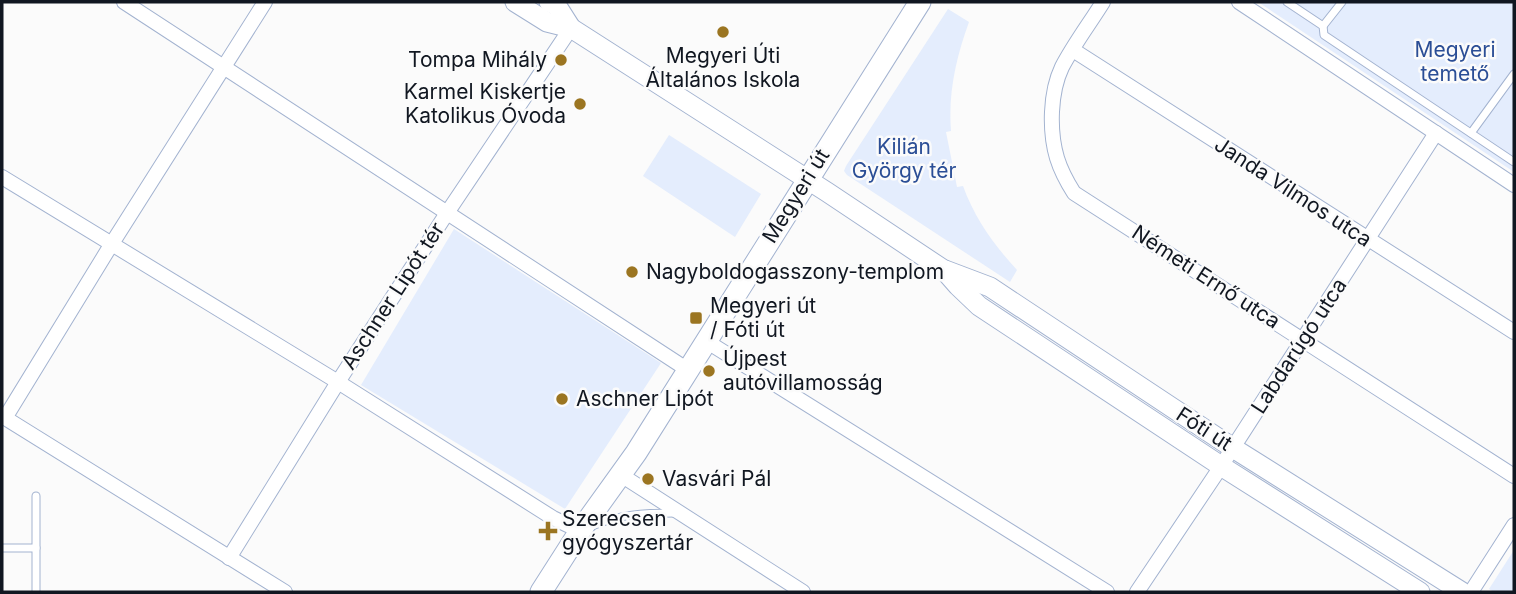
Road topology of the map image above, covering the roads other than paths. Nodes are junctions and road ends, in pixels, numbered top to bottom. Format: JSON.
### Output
{"nodes":[{"id":1,"x":124,"y":2,"type":"edge"},
{"id":2,"x":265,"y":2,"type":"edge"},
{"id":3,"x":515,"y":2,"type":"edge"},
{"id":4,"x":550,"y":2,"type":"edge"},
{"id":5,"x":920,"y":2,"type":"edge"},
{"id":6,"x":1103,"y":2,"type":"edge"},
{"id":7,"x":1240,"y":2,"type":"edge"},
{"id":8,"x":1287,"y":2,"type":"edge"},
{"id":9,"x":1342,"y":2,"type":"edge"},
{"id":10,"x":1323,"y":26,"type":"junction"},
{"id":11,"x":570,"y":28,"type":"junction"},
{"id":12,"x":1073,"y":50,"type":"junction"},
{"id":13,"x":223,"y":67,"type":"junction"},
{"id":14,"x":1514,"y":74,"type":"edge"},
{"id":15,"x":1471,"y":133,"type":"junction"},
{"id":16,"x":1436,"y":134,"type":"junction"},
{"id":17,"x":1514,"y":162,"type":"edge"},
{"id":18,"x":2,"y":177,"type":"edge"},
{"id":19,"x":807,"y":179,"type":"junction"},
{"id":20,"x":1514,"y":185,"type":"edge"},
{"id":21,"x":447,"y":213,"type":"junction"},
{"id":22,"x":1367,"y":239,"type":"junction"},
{"id":23,"x":111,"y":245,"type":"junction"},
{"id":24,"x":944,"y":270,"type":"junction"},
{"id":25,"x":1514,"y":332,"type":"edge"},
{"id":26,"x":1302,"y":340,"type":"junction"},
{"id":27,"x":706,"y":341,"type":"junction"},
{"id":28,"x":688,"y":370,"type":"junction"},
{"id":29,"x":338,"y":383,"type":"junction"},
{"id":30,"x":3,"y":417,"type":"edge"},
{"id":31,"x":1233,"y":448,"type":"junction"},
{"id":32,"x":1221,"y":466,"type":"junction"},
{"id":33,"x":621,"y":475,"type":"junction"},
{"id":34,"x":1514,"y":476,"type":"edge"},
{"id":35,"x":36,"y":496,"type":"dead end"},
{"id":36,"x":679,"y":513,"type":"junction"},
{"id":37,"x":1514,"y":525,"type":"edge"},
{"id":38,"x":580,"y":531,"type":"junction"},
{"id":39,"x":2,"y":548,"type":"edge"},
{"id":40,"x":36,"y":548,"type":"junction"},
{"id":41,"x":229,"y":558,"type":"junction"},
{"id":42,"x":36,"y":592,"type":"edge"},
{"id":43,"x":285,"y":592,"type":"edge"},
{"id":44,"x":541,"y":592,"type":"edge"},
{"id":45,"x":803,"y":592,"type":"edge"},
{"id":46,"x":1107,"y":592,"type":"edge"},
{"id":47,"x":1137,"y":592,"type":"edge"},
{"id":48,"x":1420,"y":592,"type":"edge"},
{"id":49,"x":1462,"y":592,"type":"edge"},
{"id":50,"x":1471,"y":592,"type":"edge"}],
"edges":[{"from":1,"to":13,"type":"street"},
{"from":2,"to":13,"type":"street"},
{"from":3,"to":11,"type":"street","name":"Fóti út"},
{"from":4,"to":11,"type":"street","name":"Fóti út"},
{"from":5,"to":19,"type":"main road","name":"Megyeri út"},
{"from":6,"to":12,"type":"street"},
{"from":7,"to":16,"type":"street"},
{"from":8,"to":10,"type":"lane"},
{"from":9,"to":10,"type":"lane"},
{"from":10,"to":15,"type":"lane"},
{"from":11,"to":19,"type":"street","name":"Fóti út"},
{"from":11,"to":21,"type":"street"},
{"from":12,"to":22,"type":"street","name":"Janda Vilmos utca"},
{"from":12,"to":26,"type":"street","name":"Németi Ernő utca"},
{"from":13,"to":21,"type":"street"},
{"from":13,"to":23,"type":"street"},
{"from":14,"to":15,"type":"lane"},
{"from":15,"to":17,"type":"lane"},
{"from":16,"to":20,"type":"street"},
{"from":16,"to":22,"type":"street","name":"Labdarúgó utca"},
{"from":18,"to":23,"type":"street"},
{"from":19,"to":24,"type":"street","name":"Fóti út"},
{"from":19,"to":27,"type":"main road","name":"Megyeri út"},
{"from":21,"to":28,"type":"street","name":"Aschner Lipót tér"},
{"from":21,"to":29,"type":"street","name":"Aschner Lipót tér"},
{"from":22,"to":25,"type":"street","name":"Janda Vilmos utca"},
{"from":22,"to":26,"type":"street","name":"Labdarúgó utca"},
{"from":23,"to":29,"type":"street"},
{"from":23,"to":30,"type":"street"},
{"from":24,"to":31,"type":"street","name":"Fóti út"},
{"from":24,"to":32,"type":"street","name":"Fóti út"},
{"from":26,"to":31,"type":"street","name":"Labdarúgó utca"},
{"from":26,"to":34,"type":"street","name":"Németi Ernő utca"},
{"from":27,"to":28,"type":"main road","name":"Megyeri út"},
{"from":27,"to":46,"type":"street"},
{"from":28,"to":33,"type":"main road","name":"Megyeri út"},
{"from":29,"to":38,"type":"street","name":"Aschner Lipót tér"},
{"from":29,"to":41,"type":"street"},
{"from":30,"to":41,"type":"street"},
{"from":31,"to":32,"type":"street","name":"Labdarúgó utca"},
{"from":31,"to":49,"type":"street","name":"Fóti út"},
{"from":32,"to":47,"type":"street","name":"Labdarúgó utca"},
{"from":32,"to":48,"type":"street","name":"Fóti út"},
{"from":33,"to":36,"type":"street"},
{"from":33,"to":38,"type":"main road","name":"Megyeri út"},
{"from":35,"to":40,"type":"lane"},
{"from":36,"to":38,"type":"lane"},
{"from":36,"to":45,"type":"street"},
{"from":37,"to":50,"type":"street"},
{"from":38,"to":44,"type":"main road","name":"Megyeri út"},
{"from":39,"to":40,"type":"lane"},
{"from":40,"to":42,"type":"lane"},
{"from":41,"to":43,"type":"street"}]}
